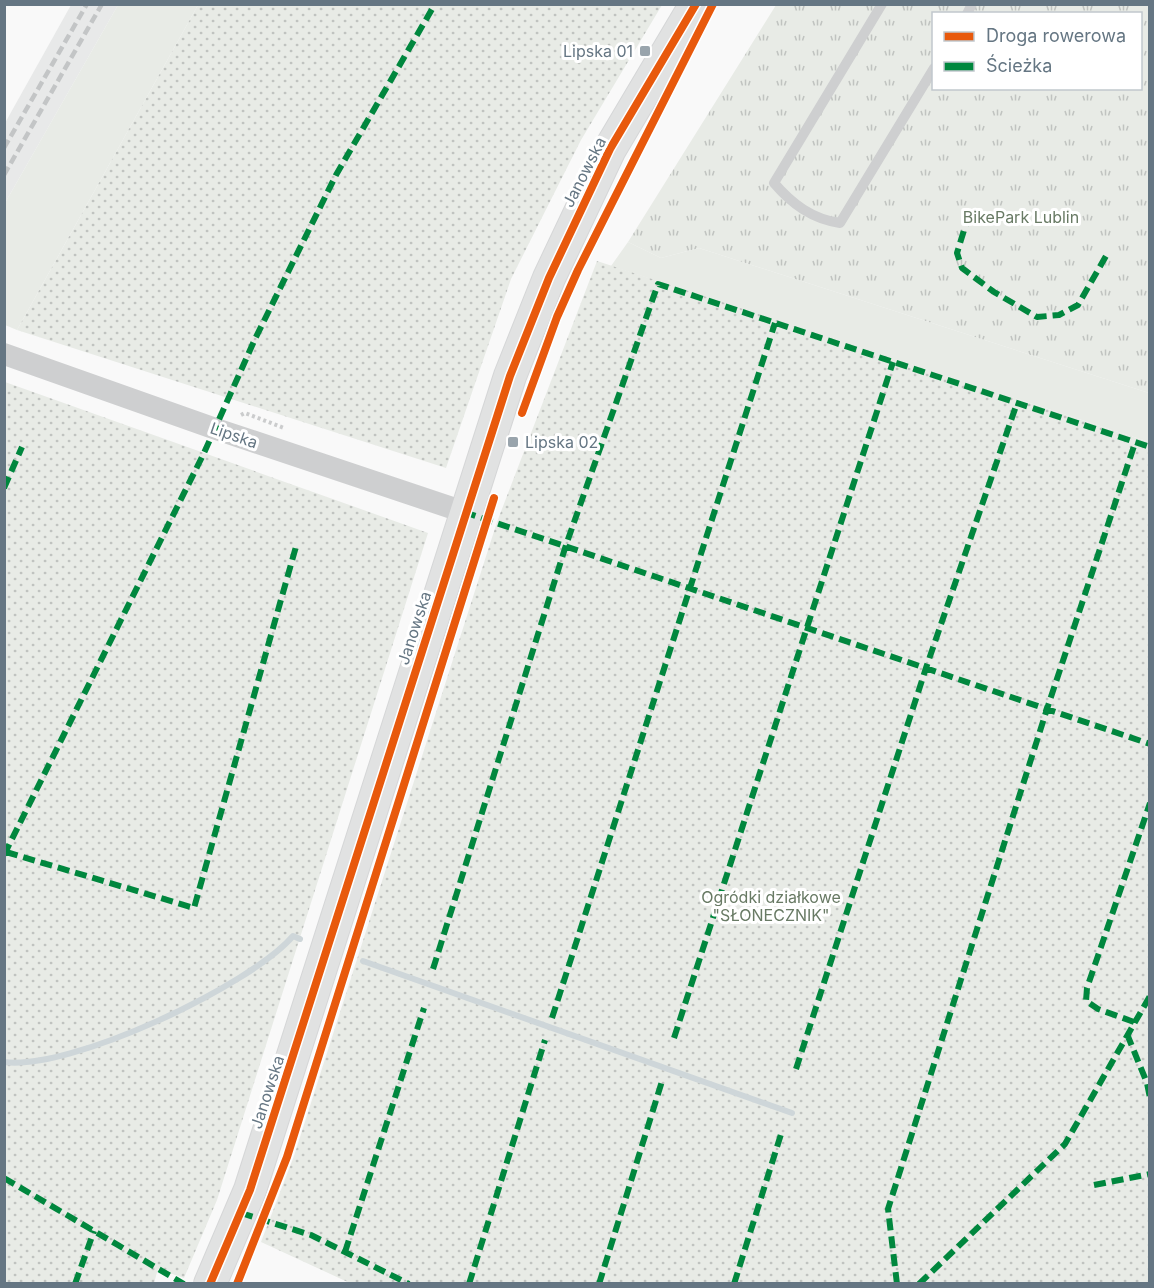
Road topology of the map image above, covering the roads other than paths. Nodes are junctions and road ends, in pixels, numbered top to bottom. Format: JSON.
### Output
{"nodes":[{"id":1,"x":696,"y":4,"type":"edge"},
{"id":2,"x":882,"y":4,"type":"edge"},
{"id":3,"x":932,"y":70,"type":"edge"},
{"id":4,"x":4,"y":354,"type":"edge"},
{"id":5,"x":464,"y":512,"type":"junction"},
{"id":6,"x":210,"y":1284,"type":"edge"}],
"edges":[{"from":1,"to":5,"type":"street","name":"Janowska"},
{"from":2,"to":3,"type":"lane"},
{"from":4,"to":5,"type":"street","name":"Lipska"},
{"from":5,"to":6,"type":"street","name":"Janowska"}]}
